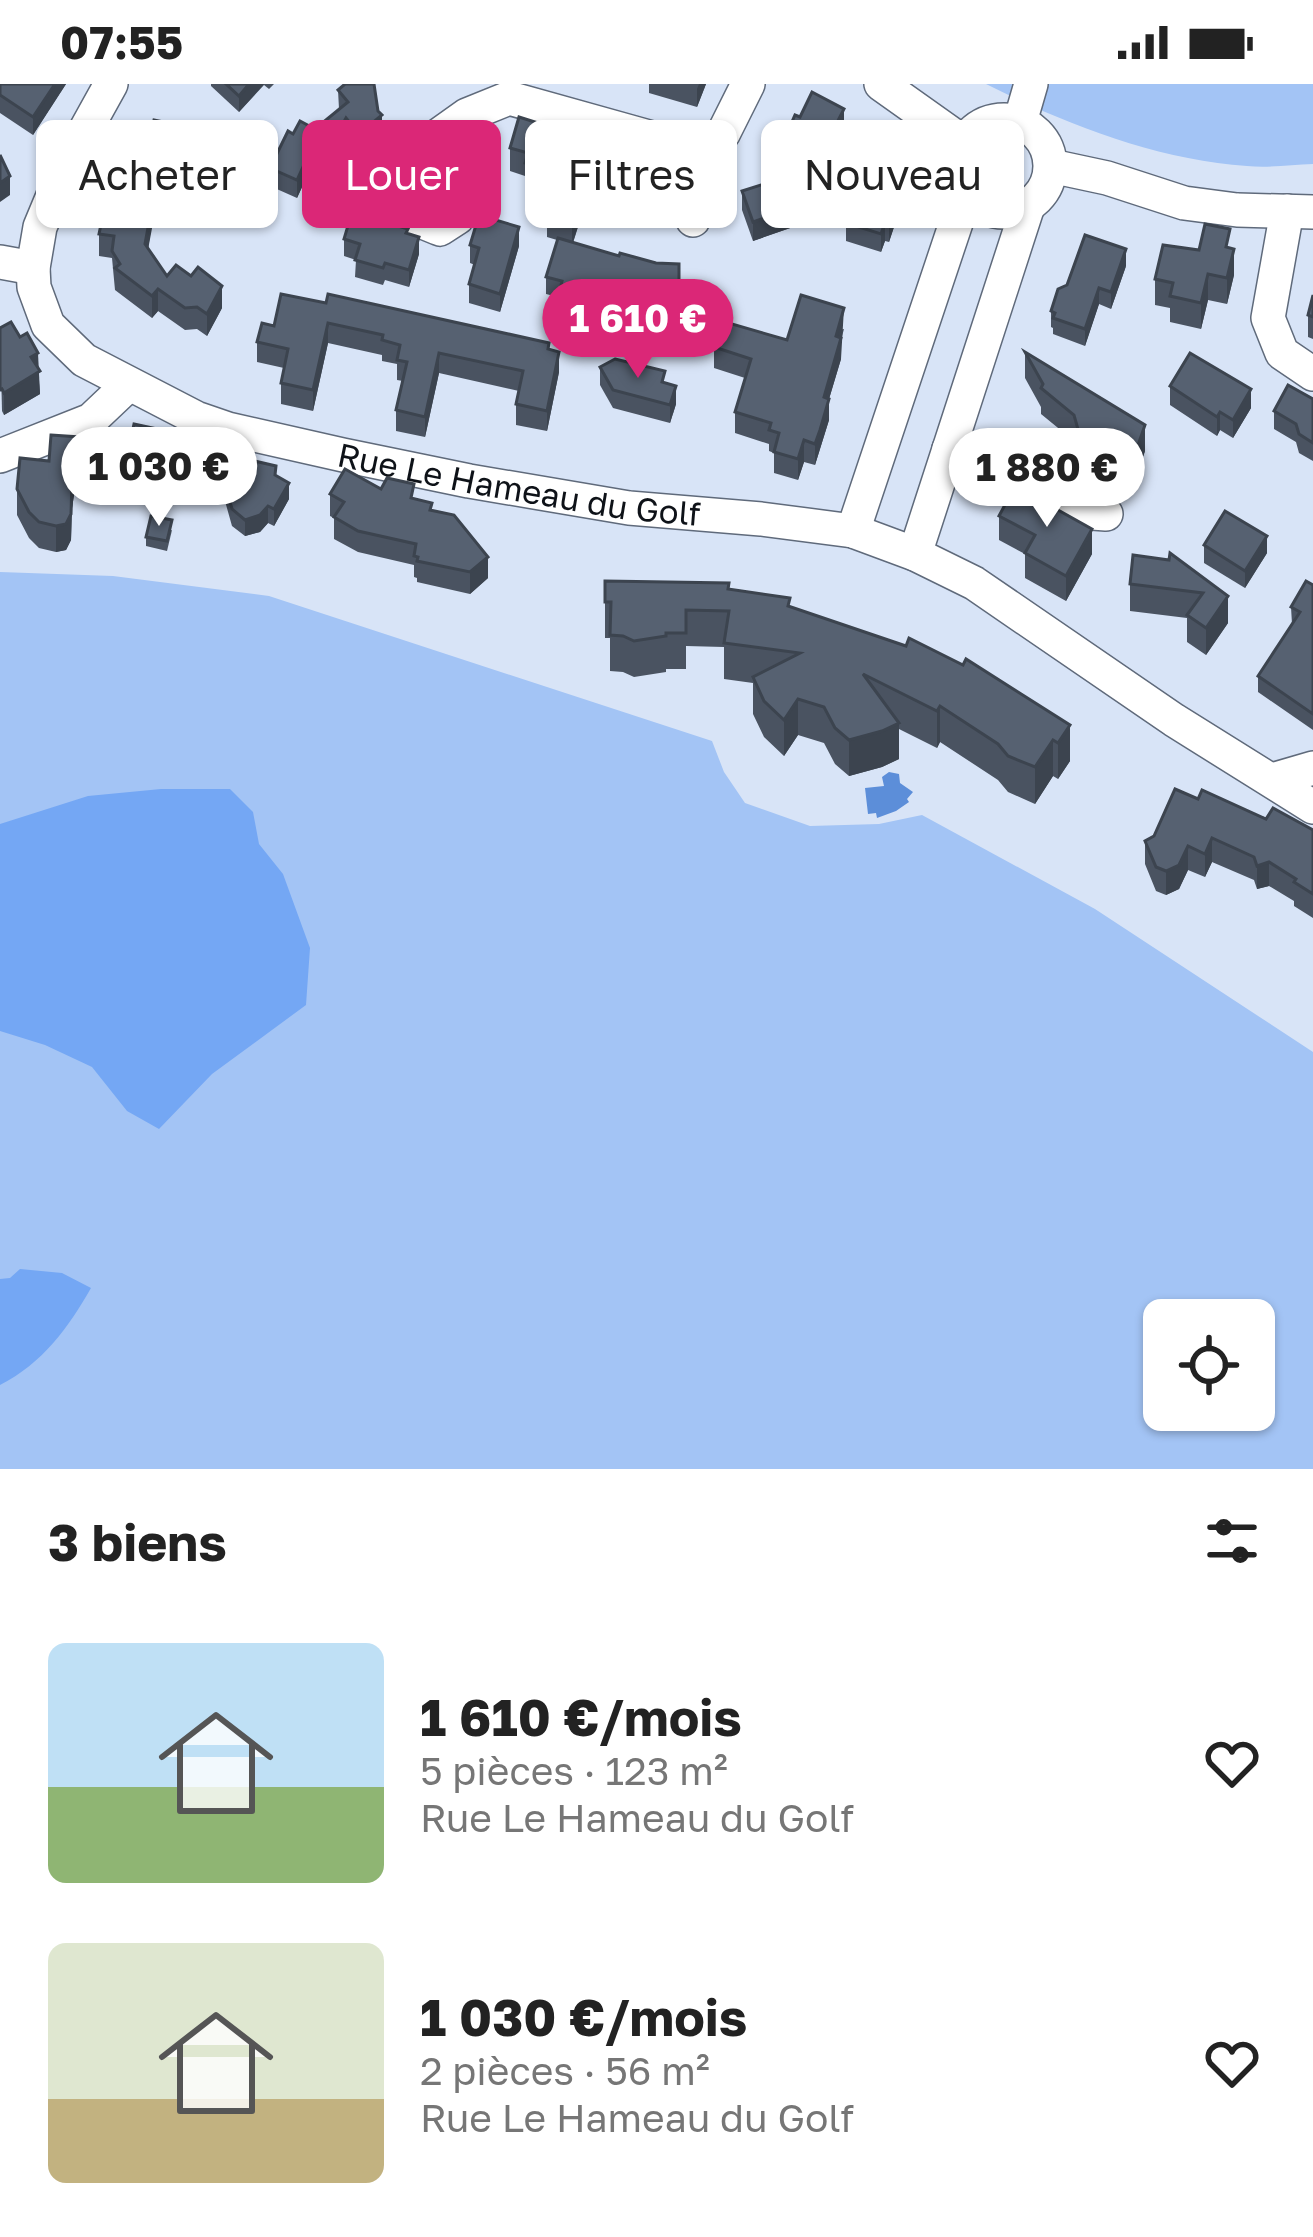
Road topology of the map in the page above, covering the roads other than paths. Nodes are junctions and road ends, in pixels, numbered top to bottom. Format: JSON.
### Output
{"nodes":[{"id":1,"x":111,"y":84,"type":"edge"},
{"id":2,"x":748,"y":84,"type":"edge"},
{"id":3,"x":881,"y":84,"type":"edge"},
{"id":4,"x":1031,"y":84,"type":"edge"},
{"id":5,"x":460,"y":120,"type":"edge"},
{"id":6,"x":588,"y":120,"type":"edge"},
{"id":7,"x":730,"y":120,"type":"edge"},
{"id":8,"x":933,"y":120,"type":"edge"},
{"id":9,"x":1021,"y":120,"type":"edge"},
{"id":10,"x":1024,"y":124,"type":"edge"},
{"id":11,"x":1051,"y":166,"type":"junction"},
{"id":12,"x":1028,"y":206,"type":"junction"},
{"id":13,"x":1024,"y":207,"type":"edge"},
{"id":14,"x":1300,"y":212,"type":"edge"},
{"id":15,"x":954,"y":228,"type":"edge"},
{"id":16,"x":16,"y":265,"type":"edge"},
{"id":17,"x":1313,"y":374,"type":"edge"},
{"id":18,"x":129,"y":384,"type":"junction"},
{"id":19,"x":949,"y":449,"type":"junction"},
{"id":20,"x":0,"y":456,"type":"edge"},
{"id":21,"x":1106,"y":514,"type":"dead end"},
{"id":22,"x":853,"y":531,"type":"junction"},
{"id":23,"x":915,"y":554,"type":"junction"},
{"id":24,"x":1313,"y":768,"type":"edge"},
{"id":25,"x":1272,"y":780,"type":"junction"},
{"id":26,"x":1313,"y":807,"type":"edge"}],
"edges":[{"from":1,"to":16,"type":"street","name":"Rue Le Hameau du Golf"},
{"from":2,"to":7,"type":"street"},
{"from":3,"to":8,"type":"street"},
{"from":4,"to":9,"type":"street"},
{"from":5,"to":6,"type":"street"},
{"from":10,"to":11,"type":"street"},
{"from":11,"to":12,"type":"street"},
{"from":11,"to":14,"type":"street"},
{"from":12,"to":13,"type":"street"},
{"from":12,"to":19,"type":"street"},
{"from":14,"to":17,"type":"street"},
{"from":15,"to":22,"type":"street"},
{"from":16,"to":18,"type":"street","name":"Rue Le Hameau du Golf"},
{"from":18,"to":20,"type":"street"},
{"from":18,"to":22,"type":"street","name":"Rue Le Hameau du Golf"},
{"from":19,"to":21,"type":"street"},
{"from":19,"to":23,"type":"street"},
{"from":22,"to":23,"type":"street","name":"Rue Le Hameau du Golf"},
{"from":23,"to":25,"type":"street","name":"Rue Le Hameau du Golf"},
{"from":24,"to":25,"type":"street"},
{"from":25,"to":26,"type":"street","name":"Rue Le Hameau du Golf"}]}
